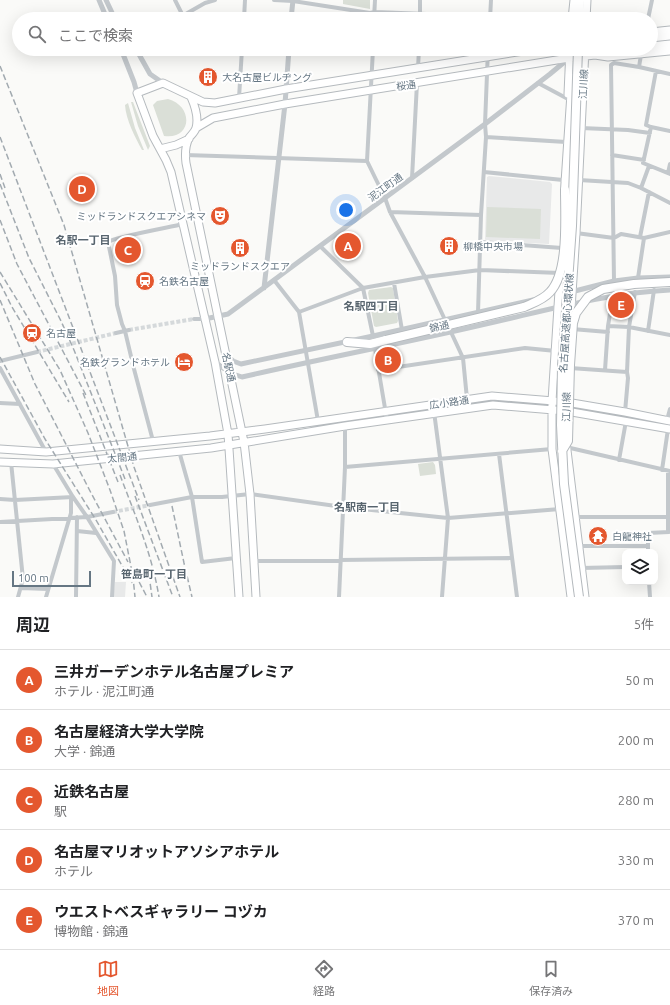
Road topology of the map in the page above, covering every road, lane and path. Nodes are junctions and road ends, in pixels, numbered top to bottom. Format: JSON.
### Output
{"nodes":[{"id":1,"x":99,"y":0,"type":"edge"},
{"id":2,"x":105,"y":0,"type":"edge"},
{"id":3,"x":175,"y":0,"type":"edge"},
{"id":4,"x":215,"y":0,"type":"edge"},
{"id":5,"x":245,"y":0,"type":"edge"},
{"id":6,"x":274,"y":0,"type":"edge"},
{"id":7,"x":293,"y":0,"type":"edge"},
{"id":8,"x":375,"y":0,"type":"edge"},
{"id":9,"x":420,"y":0,"type":"edge"},
{"id":10,"x":491,"y":0,"type":"edge"},
{"id":11,"x":574,"y":0,"type":"edge"},
{"id":12,"x":580,"y":0,"type":"edge"},
{"id":13,"x":587,"y":0,"type":"edge"},
{"id":14,"x":652,"y":0,"type":"edge"},
{"id":15,"x":102,"y":6,"type":"junction"},
{"id":16,"x":104,"y":12,"type":"edge"},
{"id":17,"x":111,"y":12,"type":"edge"},
{"id":18,"x":181,"y":12,"type":"edge"},
{"id":19,"x":190,"y":12,"type":"edge"},
{"id":20,"x":244,"y":12,"type":"edge"},
{"id":21,"x":292,"y":12,"type":"edge"},
{"id":22,"x":364,"y":12,"type":"edge"},
{"id":23,"x":374,"y":12,"type":"edge"},
{"id":24,"x":420,"y":12,"type":"edge"},
{"id":25,"x":490,"y":12,"type":"edge"},
{"id":26,"x":573,"y":12,"type":"edge"},
{"id":27,"x":579,"y":12,"type":"edge"},
{"id":28,"x":586,"y":12,"type":"edge"},
{"id":29,"x":649,"y":12,"type":"edge"},
{"id":30,"x":670,"y":30,"type":"edge"},
{"id":31,"x":658,"y":31,"type":"edge"},
{"id":32,"x":670,"y":36,"type":"edge"},
{"id":33,"x":658,"y":37,"type":"edge"},
{"id":34,"x":670,"y":44,"type":"edge"},
{"id":35,"x":658,"y":45,"type":"edge"},
{"id":36,"x":658,"y":51,"type":"edge"},
{"id":37,"x":670,"y":51,"type":"edge"},
{"id":38,"x":124,"y":56,"type":"edge"},
{"id":39,"x":140,"y":56,"type":"edge"},
{"id":40,"x":242,"y":56,"type":"edge"},
{"id":41,"x":288,"y":56,"type":"edge"},
{"id":42,"x":372,"y":56,"type":"edge"},
{"id":43,"x":419,"y":56,"type":"edge"},
{"id":44,"x":474,"y":56,"type":"edge"},
{"id":45,"x":488,"y":56,"type":"edge"},
{"id":46,"x":574,"y":56,"type":"edge"},
{"id":47,"x":577,"y":56,"type":"edge"},
{"id":48,"x":585,"y":56,"type":"edge"},
{"id":49,"x":602,"y":56,"type":"edge"},
{"id":50,"x":614,"y":56,"type":"edge"},
{"id":51,"x":641,"y":56,"type":"edge"},
{"id":52,"x":569,"y":58,"type":"junction"},
{"id":53,"x":639,"y":67,"type":"junction"},
{"id":54,"x":418,"y":68,"type":"junction"},
{"id":55,"x":656,"y":71,"type":"junction"},
{"id":56,"x":488,"y":72,"type":"junction"},
{"id":57,"x":670,"y":74,"type":"edge"},
{"id":58,"x":373,"y":75,"type":"junction"},
{"id":59,"x":576,"y":75,"type":"junction"},
{"id":60,"x":163,"y":83,"type":"junction"},
{"id":61,"x":417,"y":83,"type":"junction"},
{"id":62,"x":538,"y":84,"type":"junction"},
{"id":63,"x":286,"y":89,"type":"junction"},
{"id":64,"x":372,"y":89,"type":"junction"},
{"id":65,"x":137,"y":93,"type":"junction"},
{"id":66,"x":191,"y":97,"type":"junction"},
{"id":67,"x":239,"y":98,"type":"junction"},
{"id":68,"x":568,"y":99,"type":"junction"},
{"id":69,"x":285,"y":104,"type":"junction"},
{"id":70,"x":484,"y":124,"type":"junction"},
{"id":71,"x":652,"y":127,"type":"junction"},
{"id":72,"x":196,"y":128,"type":"junction"},
{"id":73,"x":581,"y":128,"type":"junction"},
{"id":74,"x":611,"y":129,"type":"junction"},
{"id":75,"x":670,"y":131,"type":"edge"},
{"id":76,"x":650,"y":133,"type":"junction"},
{"id":77,"x":486,"y":137,"type":"junction"},
{"id":78,"x":189,"y":140,"type":"junction"},
{"id":79,"x":566,"y":142,"type":"junction"},
{"id":80,"x":160,"y":149,"type":"junction"},
{"id":81,"x":185,"y":155,"type":"junction"},
{"id":82,"x":612,"y":155,"type":"junction"},
{"id":83,"x":278,"y":158,"type":"junction"},
{"id":84,"x":368,"y":161,"type":"junction"},
{"id":85,"x":644,"y":162,"type":"junction"},
{"id":86,"x":670,"y":164,"type":"edge"},
{"id":87,"x":649,"y":166,"type":"junction"},
{"id":88,"x":484,"y":172,"type":"junction"},
{"id":89,"x":669,"y":173,"type":"edge"},
{"id":90,"x":412,"y":178,"type":"junction"},
{"id":91,"x":563,"y":180,"type":"junction"},
{"id":92,"x":579,"y":180,"type":"junction"},
{"id":93,"x":613,"y":182,"type":"junction"},
{"id":94,"x":641,"y":188,"type":"junction"},
{"id":95,"x":649,"y":192,"type":"junction"},
{"id":96,"x":385,"y":198,"type":"junction"},
{"id":97,"x":670,"y":203,"type":"edge"},
{"id":98,"x":390,"y":212,"type":"junction"},
{"id":99,"x":481,"y":215,"type":"junction"},
{"id":100,"x":183,"y":224,"type":"junction"},
{"id":101,"x":670,"y":232,"type":"edge"},
{"id":102,"x":576,"y":233,"type":"junction"},
{"id":103,"x":642,"y":237,"type":"junction"},
{"id":104,"x":614,"y":238,"type":"junction"},
{"id":105,"x":481,"y":242,"type":"junction"},
{"id":106,"x":320,"y":246,"type":"junction"},
{"id":107,"x":562,"y":248,"type":"junction"},
{"id":108,"x":480,"y":270,"type":"junction"},
{"id":109,"x":560,"y":273,"type":"junction"},
{"id":110,"x":424,"y":277,"type":"junction"},
{"id":111,"x":670,"y":277,"type":"edge"},
{"id":112,"x":638,"y":278,"type":"junction"},
{"id":113,"x":274,"y":280,"type":"junction"},
{"id":114,"x":614,"y":281,"type":"junction"},
{"id":115,"x":670,"y":282,"type":"edge"},
{"id":116,"x":394,"y":283,"type":"junction"},
{"id":117,"x":264,"y":288,"type":"junction"},
{"id":118,"x":363,"y":288,"type":"junction"},
{"id":119,"x":654,"y":290,"type":"junction"},
{"id":120,"x":670,"y":290,"type":"edge"},
{"id":121,"x":572,"y":292,"type":"junction"},
{"id":122,"x":635,"y":292,"type":"junction"},
{"id":123,"x":559,"y":295,"type":"junction"},
{"id":124,"x":612,"y":296,"type":"junction"},
{"id":125,"x":572,"y":304,"type":"junction"},
{"id":126,"x":558,"y":307,"type":"junction"},
{"id":127,"x":299,"y":312,"type":"junction"},
{"id":128,"x":478,"y":313,"type":"junction"},
{"id":129,"x":218,"y":317,"type":"junction"},
{"id":130,"x":194,"y":319,"type":"tunnel mouth"},
{"id":131,"x":205,"y":319,"type":"junction"},
{"id":132,"x":445,"y":320,"type":"junction"},
{"id":133,"x":608,"y":326,"type":"junction"},
{"id":134,"x":629,"y":327,"type":"junction"},
{"id":135,"x":570,"y":329,"type":"junction"},
{"id":136,"x":402,"y":330,"type":"junction"},
{"id":137,"x":127,"y":331,"type":"junction"},
{"id":138,"x":648,"y":331,"type":"junction"},
{"id":139,"x":451,"y":332,"type":"junction"},
{"id":140,"x":608,"y":332,"type":"junction"},
{"id":141,"x":116,"y":333,"type":"tunnel mouth"},
{"id":142,"x":670,"y":335,"type":"edge"},
{"id":143,"x":372,"y":336,"type":"junction"},
{"id":144,"x":347,"y":342,"type":"junction"},
{"id":145,"x":375,"y":349,"type":"junction"},
{"id":146,"x":306,"y":351,"type":"junction"},
{"id":147,"x":556,"y":351,"type":"junction"},
{"id":148,"x":37,"y":352,"type":"tunnel mouth"},
{"id":149,"x":226,"y":355,"type":"junction"},
{"id":150,"x":463,"y":358,"type":"junction"},
{"id":151,"x":0,"y":361,"type":"edge"},
{"id":152,"x":215,"y":362,"type":"junction"},
{"id":153,"x":308,"y":363,"type":"junction"},
{"id":154,"x":0,"y":368,"type":"edge"},
{"id":155,"x":567,"y":368,"type":"junction"},
{"id":156,"x":378,"y":370,"type":"junction"},
{"id":157,"x":605,"y":370,"type":"junction"},
{"id":158,"x":627,"y":372,"type":"junction"},
{"id":159,"x":230,"y":373,"type":"junction"},
{"id":160,"x":467,"y":399,"type":"junction"},
{"id":161,"x":552,"y":401,"type":"junction"},
{"id":162,"x":566,"y":402,"type":"junction"},
{"id":163,"x":0,"y":403,"type":"edge"},
{"id":164,"x":20,"y":404,"type":"junction"},
{"id":165,"x":433,"y":404,"type":"junction"},
{"id":166,"x":670,"y":409,"type":"edge"},
{"id":167,"x":552,"y":410,"type":"junction"},
{"id":168,"x":385,"y":411,"type":"junction"},
{"id":169,"x":566,"y":411,"type":"junction"},
{"id":170,"x":434,"y":412,"type":"junction"},
{"id":171,"x":625,"y":412,"type":"junction"},
{"id":172,"x":386,"y":420,"type":"junction"},
{"id":173,"x":318,"y":421,"type":"junction"},
{"id":174,"x":626,"y":421,"type":"junction"},
{"id":175,"x":668,"y":421,"type":"edge"},
{"id":176,"x":345,"y":426,"type":"junction"},
{"id":177,"x":669,"y":429,"type":"edge"},
{"id":178,"x":242,"y":432,"type":"junction"},
{"id":179,"x":228,"y":434,"type":"junction"},
{"id":180,"x":153,"y":441,"type":"junction"},
{"id":181,"x":244,"y":442,"type":"junction"},
{"id":182,"x":230,"y":445,"type":"junction"},
{"id":183,"x":0,"y":449,"type":"edge"},
{"id":184,"x":552,"y":449,"type":"junction"},
{"id":185,"x":564,"y":449,"type":"junction"},
{"id":186,"x":180,"y":451,"type":"junction"},
{"id":187,"x":46,"y":452,"type":"junction"},
{"id":188,"x":499,"y":454,"type":"junction"},
{"id":189,"x":441,"y":458,"type":"junction"},
{"id":190,"x":619,"y":460,"type":"junction"},
{"id":191,"x":0,"y":462,"type":"edge"},
{"id":192,"x":11,"y":462,"type":"junction"},
{"id":193,"x":53,"y":464,"type":"junction"},
{"id":194,"x":345,"y":467,"type":"junction"},
{"id":195,"x":662,"y":470,"type":"junction"},
{"id":196,"x":669,"y":471,"type":"edge"},
{"id":197,"x":250,"y":494,"type":"junction"},
{"id":198,"x":232,"y":496,"type":"junction"},
{"id":199,"x":73,"y":497,"type":"junction"},
{"id":200,"x":192,"y":498,"type":"junction"},
{"id":201,"x":0,"y":499,"type":"edge"},
{"id":202,"x":15,"y":500,"type":"junction"},
{"id":203,"x":150,"y":505,"type":"tunnel mouth"},
{"id":204,"x":343,"y":507,"type":"junction"},
{"id":205,"x":560,"y":509,"type":"junction"},
{"id":206,"x":113,"y":512,"type":"tunnel mouth"},
{"id":207,"x":506,"y":513,"type":"junction"},
{"id":208,"x":575,"y":516,"type":"junction"},
{"id":209,"x":77,"y":517,"type":"junction"},
{"id":210,"x":87,"y":517,"type":"junction"},
{"id":211,"x":69,"y":518,"type":"junction"},
{"id":212,"x":448,"y":518,"type":"junction"},
{"id":213,"x":667,"y":518,"type":"junction"},
{"id":214,"x":17,"y":520,"type":"junction"},
{"id":215,"x":0,"y":522,"type":"edge"},
{"id":216,"x":77,"y":531,"type":"junction"},
{"id":217,"x":669,"y":532,"type":"edge"},
{"id":218,"x":96,"y":533,"type":"junction"},
{"id":219,"x":578,"y":546,"type":"junction"},
{"id":220,"x":648,"y":546,"type":"joint"},
{"id":221,"x":236,"y":558,"type":"junction"},
{"id":222,"x":511,"y":558,"type":"junction"},
{"id":223,"x":444,"y":559,"type":"junction"},
{"id":224,"x":341,"y":560,"type":"junction"},
{"id":225,"x":254,"y":561,"type":"junction"},
{"id":226,"x":622,"y":567,"type":"edge"},
{"id":227,"x":581,"y":568,"type":"junction"},
{"id":228,"x":649,"y":585,"type":"edge"},
{"id":229,"x":21,"y":588,"type":"junction"},
{"id":230,"x":48,"y":589,"type":"junction"},
{"id":231,"x":18,"y":597,"type":"edge"},
{"id":232,"x":46,"y":597,"type":"edge"},
{"id":233,"x":76,"y":597,"type":"edge"},
{"id":234,"x":112,"y":597,"type":"edge"},
{"id":235,"x":239,"y":597,"type":"edge"},
{"id":236,"x":256,"y":597,"type":"edge"},
{"id":237,"x":340,"y":597,"type":"edge"},
{"id":238,"x":442,"y":597,"type":"edge"},
{"id":239,"x":517,"y":597,"type":"edge"},
{"id":240,"x":571,"y":597,"type":"edge"},
{"id":241,"x":579,"y":597,"type":"edge"},
{"id":242,"x":585,"y":597,"type":"edge"},
{"id":243,"x":650,"y":597,"type":"edge"}],
"edges":[{"from":1,"to":15,"type":"street"},
{"from":2,"to":15,"type":"street"},
{"from":2,"to":17,"type":"street"},
{"from":3,"to":18,"type":"street"},
{"from":4,"to":19,"type":"street"},
{"from":5,"to":20,"type":"street"},
{"from":6,"to":7,"type":"street"},
{"from":7,"to":21,"type":"street"},
{"from":7,"to":22,"type":"street"},
{"from":8,"to":23,"type":"street"},
{"from":9,"to":24,"type":"street"},
{"from":10,"to":25,"type":"street"},
{"from":11,"to":26,"type":"main road"},
{"from":12,"to":27,"type":"highway"},
{"from":13,"to":28,"type":"main road"},
{"from":14,"to":29,"type":"street"},
{"from":15,"to":16,"type":"street"},
{"from":30,"to":31,"type":"main road"},
{"from":32,"to":33,"type":"main road"},
{"from":34,"to":35,"type":"main road"},
{"from":36,"to":37,"type":"main road"},
{"from":38,"to":65,"type":"street","name":"名駅通"},
{"from":39,"to":60,"type":"street"},
{"from":40,"to":67,"type":"street"},
{"from":41,"to":63,"type":"street"},
{"from":42,"to":58,"type":"street"},
{"from":43,"to":54,"type":"street"},
{"from":44,"to":54,"type":"main road","name":"桜通"},
{"from":45,"to":56,"type":"street"},
{"from":46,"to":52,"type":"main road","name":"桜通"},
{"from":47,"to":59,"type":"highway","name":"名古屋高速都心環状線","bridge":true},
{"from":48,"to":73,"type":"main road","name":"江川線"},
{"from":49,"to":50,"type":"main road"},
{"from":51,"to":53,"type":"street"},
{"from":52,"to":56,"type":"main road","name":"桜通"},
{"from":52,"to":62,"type":"street","name":"泥江町通"},
{"from":52,"to":68,"type":"main road","name":"江川線"},
{"from":53,"to":55,"type":"street"},
{"from":53,"to":74,"type":"street"},
{"from":54,"to":58,"type":"main road","name":"桜通"},
{"from":55,"to":57,"type":"street"},
{"from":55,"to":71,"type":"street"},
{"from":56,"to":61,"type":"main road","name":"桜通"},
{"from":56,"to":70,"type":"street"},
{"from":58,"to":63,"type":"main road","name":"桜通"},
{"from":58,"to":64,"type":"street"},
{"from":59,"to":144,"type":"highway","bridge":true},
{"from":59,"to":185,"type":"highway","name":"名古屋高速都心環状線","bridge":true},
{"from":60,"to":65,"type":"main road"},
{"from":60,"to":66,"type":"main road"},
{"from":61,"to":64,"type":"main road","name":"桜通"},
{"from":61,"to":90,"type":"street"},
{"from":62,"to":68,"type":"street"},
{"from":62,"to":70,"type":"street","name":"泥江町通"},
{"from":63,"to":67,"type":"main road","name":"桜通"},
{"from":63,"to":69,"type":"street"},
{"from":64,"to":69,"type":"main road","name":"桜通"},
{"from":64,"to":84,"type":"street"},
{"from":65,"to":80,"type":"main road","name":"名駅通"},
{"from":66,"to":67,"type":"main road","name":"桜通"},
{"from":66,"to":72,"type":"main road"},
{"from":68,"to":79,"type":"main road","name":"江川線"},
{"from":69,"to":72,"type":"main road","name":"桜通"},
{"from":69,"to":83,"type":"street"},
{"from":70,"to":77,"type":"street"},
{"from":70,"to":90,"type":"street","name":"泥江町通"},
{"from":71,"to":75,"type":"street"},
{"from":71,"to":76,"type":"street"},
{"from":72,"to":78,"type":"main road","name":"名駅通"},
{"from":73,"to":74,"type":"street"},
{"from":73,"to":92,"type":"main road","name":"江川線"},
{"from":74,"to":76,"type":"street"},
{"from":74,"to":82,"type":"street"},
{"from":76,"to":85,"type":"street"},
{"from":77,"to":79,"type":"street"},
{"from":77,"to":88,"type":"street"},
{"from":78,"to":80,"type":"main road"},
{"from":78,"to":81,"type":"main road","name":"名駅通"},
{"from":79,"to":91,"type":"main road","name":"江川線"},
{"from":80,"to":100,"type":"main road","name":"名駅通"},
{"from":81,"to":83,"type":"street"},
{"from":81,"to":129,"type":"main road","name":"名駅通"},
{"from":82,"to":85,"type":"street"},
{"from":82,"to":93,"type":"street"},
{"from":83,"to":84,"type":"street"},
{"from":83,"to":117,"type":"street"},
{"from":84,"to":96,"type":"street"},
{"from":85,"to":87,"type":"street"},
{"from":86,"to":89,"type":"street"},
{"from":87,"to":89,"type":"street"},
{"from":87,"to":94,"type":"street"},
{"from":88,"to":91,"type":"street"},
{"from":88,"to":99,"type":"street"},
{"from":90,"to":96,"type":"street","name":"泥江町通"},
{"from":91,"to":107,"type":"main road","name":"江川線"},
{"from":92,"to":93,"type":"street"},
{"from":92,"to":102,"type":"main road","name":"江川線"},
{"from":93,"to":94,"type":"street"},
{"from":93,"to":104,"type":"street"},
{"from":94,"to":95,"type":"street"},
{"from":95,"to":97,"type":"street"},
{"from":95,"to":103,"type":"street"},
{"from":96,"to":98,"type":"street"},
{"from":96,"to":106,"type":"street","name":"泥江町通"},
{"from":98,"to":99,"type":"street"},
{"from":98,"to":110,"type":"street"},
{"from":99,"to":105,"type":"street"},
{"from":100,"to":131,"type":"main road","name":"名駅通"},
{"from":100,"to":137,"type":"street"},
{"from":101,"to":103,"type":"street"},
{"from":102,"to":104,"type":"street"},
{"from":102,"to":121,"type":"main road","name":"江川線"},
{"from":103,"to":104,"type":"street"},
{"from":103,"to":112,"type":"street"},
{"from":104,"to":114,"type":"street"},
{"from":105,"to":107,"type":"street"},
{"from":105,"to":108,"type":"street"},
{"from":106,"to":113,"type":"street","name":"泥江町通"},
{"from":106,"to":118,"type":"street"},
{"from":107,"to":109,"type":"main road","name":"江川線"},
{"from":108,"to":109,"type":"street"},
{"from":108,"to":110,"type":"street"},
{"from":108,"to":128,"type":"street"},
{"from":109,"to":123,"type":"main road","name":"江川線"},
{"from":110,"to":116,"type":"street"},
{"from":110,"to":132,"type":"street"},
{"from":111,"to":112,"type":"street","name":"錦通"},
{"from":112,"to":114,"type":"street","name":"錦通"},
{"from":113,"to":117,"type":"street","name":"泥江町通"},
{"from":113,"to":127,"type":"street"},
{"from":114,"to":121,"type":"street","name":"錦通"},
{"from":115,"to":185,"type":"highway","bridge":true},
{"from":116,"to":118,"type":"street"},
{"from":116,"to":136,"type":"street"},
{"from":117,"to":129,"type":"street","name":"泥江町通"},
{"from":118,"to":127,"type":"street"},
{"from":118,"to":143,"type":"street"},
{"from":119,"to":120,"type":"street","name":"錦通"},
{"from":119,"to":122,"type":"street","name":"錦通"},
{"from":119,"to":138,"type":"street"},
{"from":121,"to":123,"type":"street","name":"錦通"},
{"from":121,"to":125,"type":"main road","name":"江川線"},
{"from":122,"to":124,"type":"street","name":"錦通"},
{"from":122,"to":134,"type":"street"},
{"from":123,"to":126,"type":"main road","name":"江川線"},
{"from":123,"to":128,"type":"street","name":"錦通"},
{"from":124,"to":125,"type":"street","name":"錦通"},
{"from":124,"to":133,"type":"street"},
{"from":125,"to":126,"type":"street","name":"錦通"},
{"from":125,"to":135,"type":"main road","name":"江川線"},
{"from":126,"to":139,"type":"street","name":"錦通"},
{"from":126,"to":147,"type":"main road","name":"江川線"},
{"from":127,"to":146,"type":"street"},
{"from":128,"to":132,"type":"street","name":"錦通"},
{"from":129,"to":131,"type":"street","name":"泥江町通"},
{"from":129,"to":149,"type":"main road","name":"名駅通"},
{"from":130,"to":131,"type":"street"},
{"from":131,"to":152,"type":"main road","name":"名駅通"},
{"from":132,"to":136,"type":"street","name":"錦通"},
{"from":132,"to":139,"type":"street"},
{"from":133,"to":134,"type":"street"},
{"from":133,"to":140,"type":"street"},
{"from":134,"to":138,"type":"street"},
{"from":134,"to":158,"type":"street"},
{"from":135,"to":140,"type":"street"},
{"from":135,"to":155,"type":"main road","name":"江川線"},
{"from":136,"to":143,"type":"street","name":"錦通"},
{"from":137,"to":141,"type":"street"},
{"from":137,"to":180,"type":"street"},
{"from":138,"to":142,"type":"street"},
{"from":139,"to":145,"type":"street","name":"錦通"},
{"from":139,"to":150,"type":"street"},
{"from":140,"to":157,"type":"street"},
{"from":143,"to":144,"type":"street","name":"錦通"},
{"from":144,"to":146,"type":"street","name":"錦通"},
{"from":145,"to":153,"type":"street","name":"錦通"},
{"from":145,"to":156,"type":"street"},
{"from":146,"to":149,"type":"street","name":"錦通"},
{"from":146,"to":153,"type":"street"},
{"from":147,"to":150,"type":"street"},
{"from":147,"to":161,"type":"main road","name":"江川線"},
{"from":148,"to":151,"type":"street"},
{"from":149,"to":159,"type":"main road","name":"名駅通"},
{"from":150,"to":156,"type":"street"},
{"from":150,"to":160,"type":"street"},
{"from":152,"to":159,"type":"street","name":"錦通"},
{"from":152,"to":179,"type":"main road","name":"名駅通"},
{"from":153,"to":159,"type":"street","name":"錦通"},
{"from":153,"to":173,"type":"street"},
{"from":154,"to":164,"type":"street"},
{"from":155,"to":157,"type":"street"},
{"from":155,"to":162,"type":"main road","name":"江川線"},
{"from":156,"to":168,"type":"street"},
{"from":157,"to":158,"type":"street"},
{"from":158,"to":171,"type":"street"},
{"from":159,"to":178,"type":"main road","name":"名駅通"},
{"from":160,"to":161,"type":"main road","name":"広小路通"},
{"from":160,"to":165,"type":"main road","name":"広小路通"},
{"from":161,"to":162,"type":"main road","name":"広小路通"},
{"from":161,"to":167,"type":"main road","name":"江川線"},
{"from":162,"to":169,"type":"main road","name":"江川線"},
{"from":162,"to":171,"type":"main road","name":"広小路通"},
{"from":163,"to":164,"type":"street"},
{"from":164,"to":187,"type":"street"},
{"from":165,"to":168,"type":"main road","name":"広小路通"},
{"from":165,"to":170,"type":"street"},
{"from":166,"to":175,"type":"street"},
{"from":167,"to":169,"type":"main road","name":"広小路通"},
{"from":167,"to":170,"type":"main road","name":"広小路通"},
{"from":167,"to":184,"type":"main road","name":"江川線"},
{"from":168,"to":172,"type":"street"},
{"from":168,"to":173,"type":"main road","name":"広小路通"},
{"from":169,"to":174,"type":"main road","name":"広小路通"},
{"from":169,"to":185,"type":"main road","name":"江川線"},
{"from":170,"to":172,"type":"main road","name":"広小路通"},
{"from":170,"to":189,"type":"street"},
{"from":171,"to":175,"type":"main road","name":"広小路通"},
{"from":172,"to":176,"type":"main road","name":"広小路通"},
{"from":173,"to":178,"type":"main road","name":"広小路通"},
{"from":174,"to":177,"type":"main road","name":"広小路通"},
{"from":174,"to":190,"type":"street"},
{"from":176,"to":181,"type":"main road","name":"広小路通"},
{"from":176,"to":194,"type":"street"},
{"from":177,"to":195,"type":"street"},
{"from":178,"to":179,"type":"main road","name":"広小路通"},
{"from":178,"to":181,"type":"main road","name":"名駅通"},
{"from":179,"to":180,"type":"main road","name":"太閤通"},
{"from":179,"to":182,"type":"main road","name":"名駅通"},
{"from":180,"to":187,"type":"main road","name":"太閤通"},
{"from":181,"to":182,"type":"main road","name":"太閤通"},
{"from":181,"to":197,"type":"main road","name":"名駅通"},
{"from":182,"to":186,"type":"main road","name":"太閤通"},
{"from":182,"to":198,"type":"main road","name":"名駅通"},
{"from":183,"to":187,"type":"main road","name":"太閤通"},
{"from":184,"to":188,"type":"street"},
{"from":184,"to":205,"type":"main road","name":"江川線"},
{"from":185,"to":190,"type":"street"},
{"from":185,"to":208,"type":"main road","name":"江川線"},
{"from":185,"to":241,"type":"highway","name":"名古屋高速都心環状線","bridge":true},
{"from":186,"to":193,"type":"main road","name":"太閤通"},
{"from":186,"to":200,"type":"street"},
{"from":188,"to":189,"type":"street"},
{"from":188,"to":207,"type":"street"},
{"from":189,"to":194,"type":"street"},
{"from":189,"to":212,"type":"street"},
{"from":190,"to":195,"type":"street"},
{"from":191,"to":192,"type":"main road","name":"太閤通"},
{"from":192,"to":193,"type":"main road","name":"太閤通"},
{"from":192,"to":202,"type":"street"},
{"from":193,"to":199,"type":"street"},
{"from":194,"to":204,"type":"street"},
{"from":195,"to":196,"type":"street"},
{"from":196,"to":213,"type":"street"},
{"from":197,"to":198,"type":"street"},
{"from":197,"to":204,"type":"street"},
{"from":197,"to":225,"type":"main road","name":"名駅通"},
{"from":198,"to":200,"type":"street"},
{"from":198,"to":221,"type":"main road","name":"名駅通"},
{"from":199,"to":202,"type":"street"},
{"from":199,"to":210,"type":"street"},
{"from":199,"to":211,"type":"street"},
{"from":200,"to":203,"type":"street"},
{"from":200,"to":221,"type":"street"},
{"from":201,"to":202,"type":"street"},
{"from":202,"to":214,"type":"street"},
{"from":204,"to":212,"type":"street"},
{"from":204,"to":224,"type":"street"},
{"from":205,"to":207,"type":"street"},
{"from":205,"to":240,"type":"main road","name":"江川線"},
{"from":206,"to":210,"type":"street"},
{"from":207,"to":212,"type":"street"},
{"from":207,"to":222,"type":"street"},
{"from":208,"to":213,"type":"street"},
{"from":208,"to":219,"type":"main road","name":"江川線"},
{"from":209,"to":210,"type":"street"},
{"from":209,"to":211,"type":"street"},
{"from":209,"to":216,"type":"street"},
{"from":210,"to":218,"type":"street"},
{"from":211,"to":214,"type":"street"},
{"from":211,"to":230,"type":"street"},
{"from":212,"to":223,"type":"street"},
{"from":213,"to":217,"type":"street"},
{"from":214,"to":215,"type":"street"},
{"from":214,"to":229,"type":"street"},
{"from":216,"to":218,"type":"street"},
{"from":216,"to":233,"type":"street"},
{"from":217,"to":220,"type":"street"},
{"from":218,"to":234,"type":"street"},
{"from":219,"to":220,"type":"street"},
{"from":219,"to":227,"type":"main road","name":"江川線"},
{"from":221,"to":235,"type":"main road","name":"名駅通"},
{"from":222,"to":223,"type":"street"},
{"from":222,"to":239,"type":"street"},
{"from":223,"to":224,"type":"street"},
{"from":223,"to":238,"type":"street"},
{"from":224,"to":225,"type":"street"},
{"from":224,"to":237,"type":"street"},
{"from":225,"to":236,"type":"main road","name":"名駅通"},
{"from":226,"to":227,"type":"street"},
{"from":227,"to":242,"type":"main road","name":"江川線"},
{"from":228,"to":243,"type":"street"},
{"from":229,"to":230,"type":"street"},
{"from":229,"to":231,"type":"street"},
{"from":230,"to":232,"type":"street"}]}
